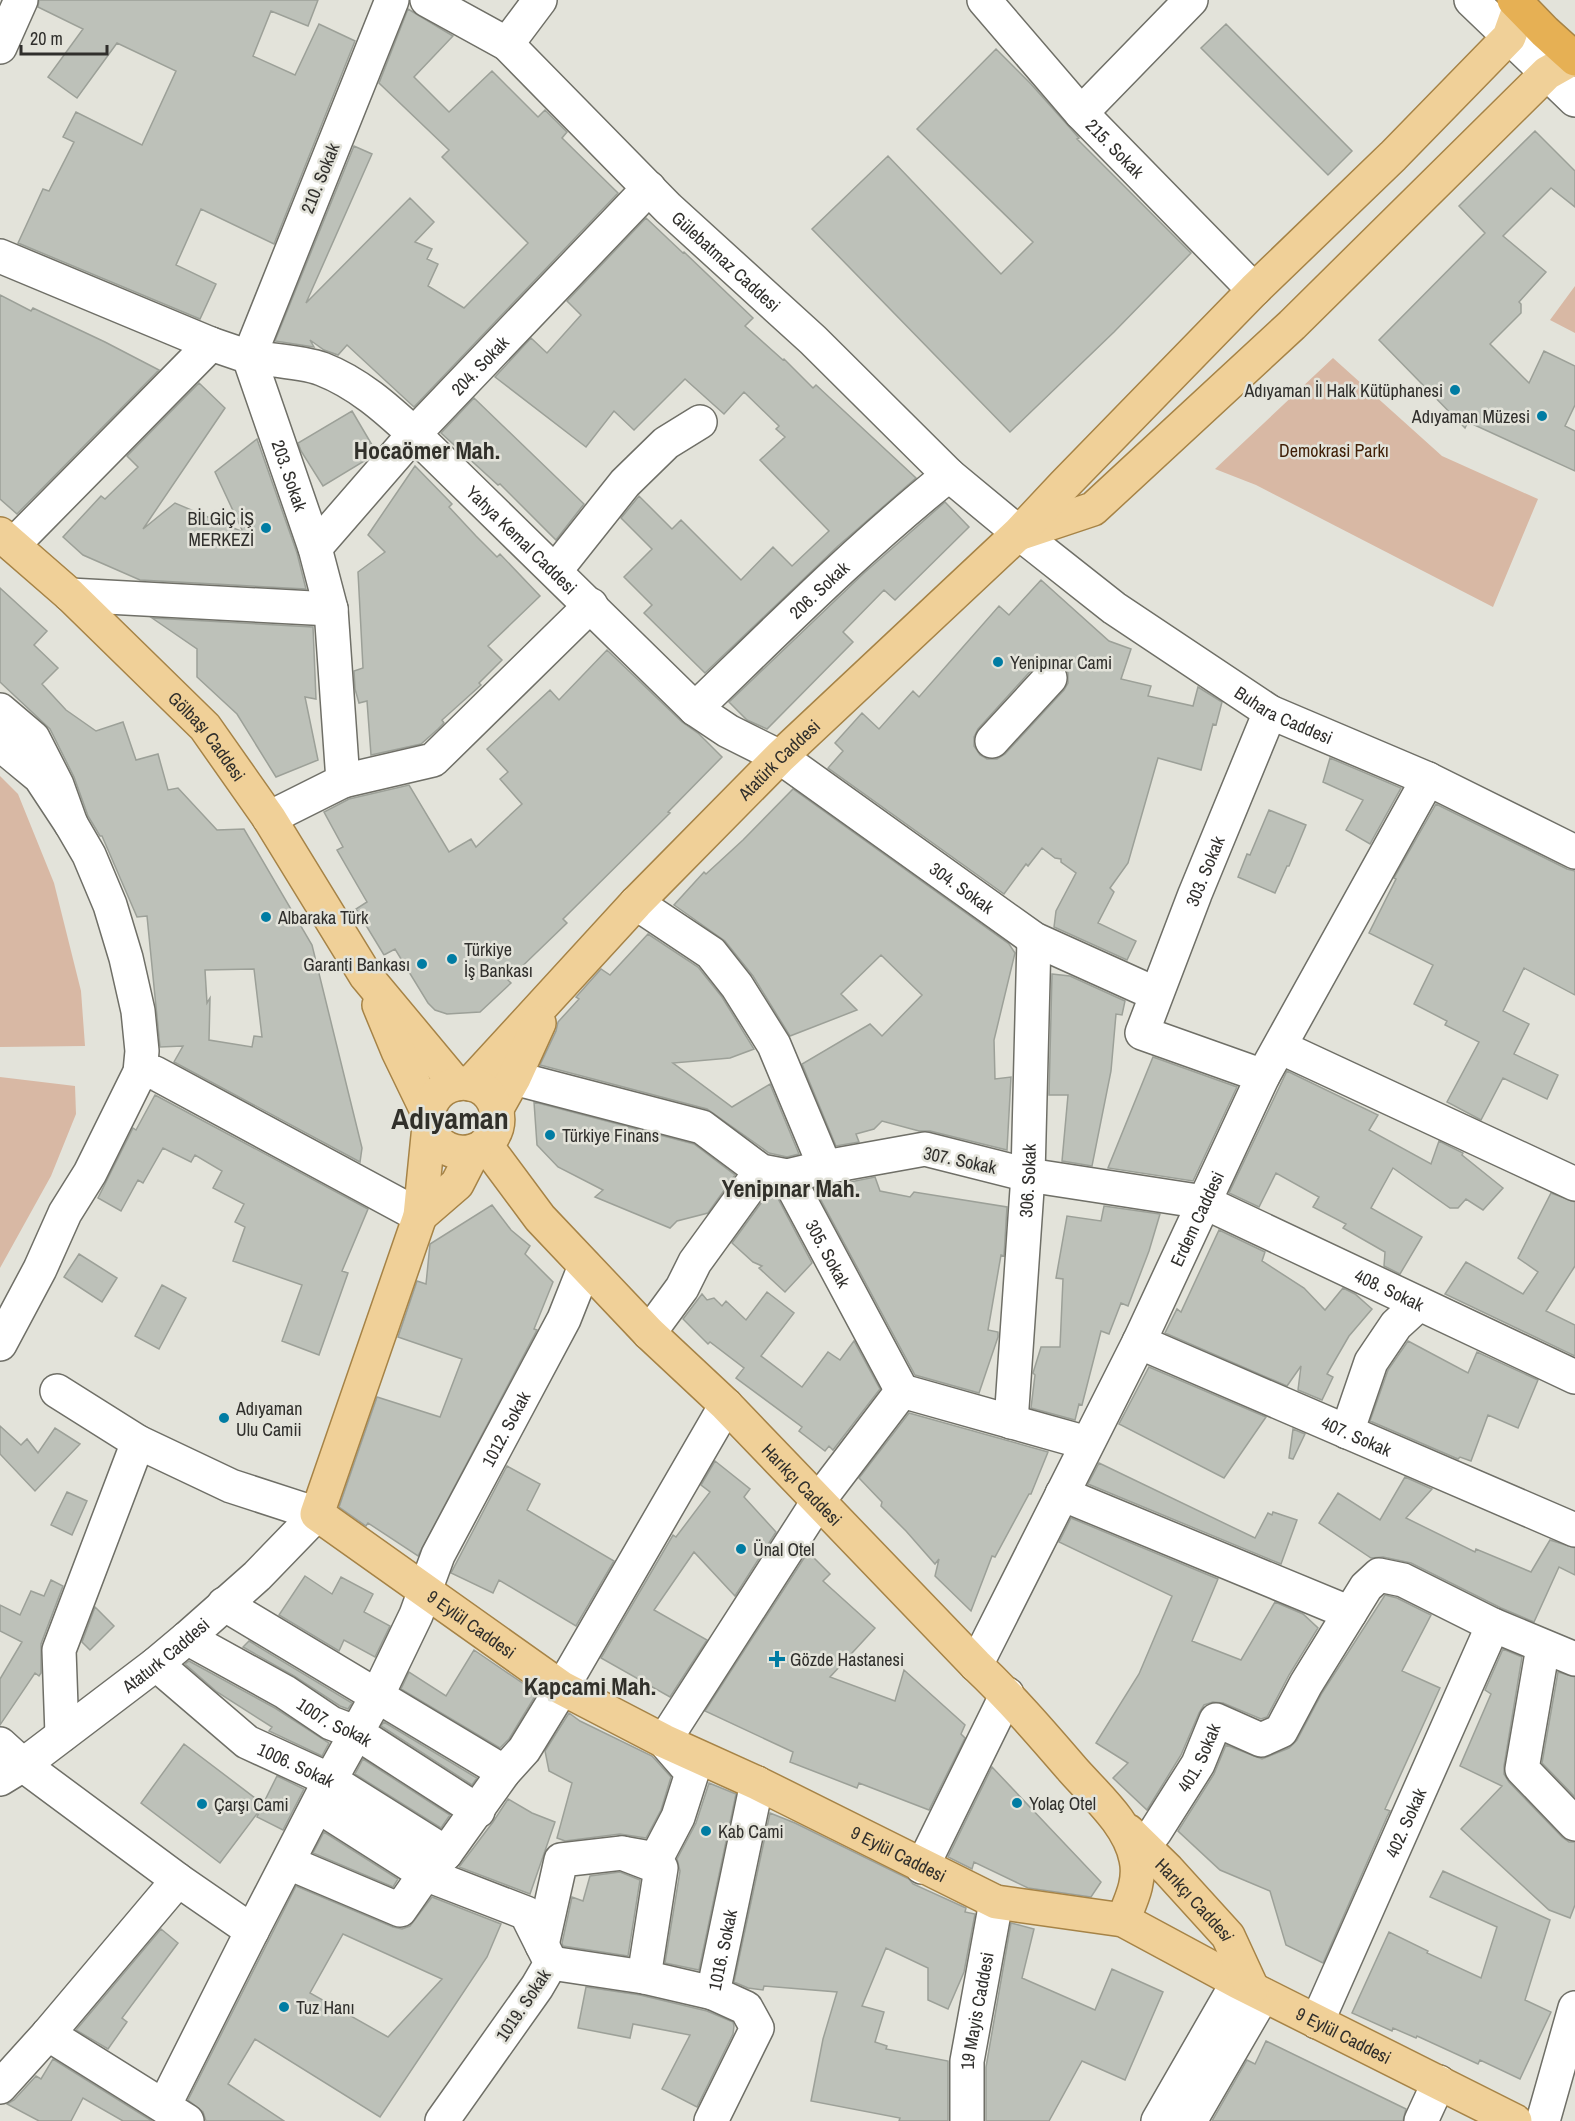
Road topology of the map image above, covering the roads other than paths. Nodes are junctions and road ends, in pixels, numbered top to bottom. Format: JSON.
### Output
{"nodes":[{"id":1,"x":21,"y":0,"type":"edge"},
{"id":2,"x":392,"y":0,"type":"edge"},
{"id":3,"x":427,"y":0,"type":"edge"},
{"id":4,"x":540,"y":0,"type":"edge"},
{"id":5,"x":984,"y":0,"type":"edge"},
{"id":6,"x":1191,"y":0,"type":"edge"},
{"id":7,"x":1471,"y":0,"type":"edge"},
{"id":8,"x":1518,"y":2,"type":"edge"},
{"id":9,"x":1509,"y":37,"type":"junction"},
{"id":10,"x":507,"y":44,"type":"junction"},
{"id":11,"x":0,"y":47,"type":"edge"},
{"id":12,"x":1568,"y":62,"type":"edge"},
{"id":13,"x":1575,"y":100,"type":"edge"},
{"id":14,"x":1082,"y":113,"type":"junction"},
{"id":15,"x":649,"y":188,"type":"junction"},
{"id":16,"x":0,"y":255,"type":"edge"},
{"id":17,"x":1254,"y":290,"type":"junction"},
{"id":18,"x":211,"y":344,"type":"junction"},
{"id":19,"x":249,"y":357,"type":"junction"},
{"id":20,"x":700,"y":422,"type":"dead end"},
{"id":21,"x":414,"y":434,"type":"junction"},
{"id":22,"x":949,"y":475,"type":"junction"},
{"id":23,"x":1019,"y":534,"type":"junction"},
{"id":24,"x":6,"y":539,"type":"edge"},
{"id":25,"x":315,"y":548,"type":"junction"},
{"id":26,"x":555,"y":571,"type":"junction"},
{"id":27,"x":70,"y":595,"type":"junction"},
{"id":28,"x":591,"y":605,"type":"junction"},
{"id":29,"x":331,"y":609,"type":"junction"},
{"id":30,"x":1050,"y":678,"type":"dead end"},
{"id":31,"x":695,"y":709,"type":"junction"},
{"id":32,"x":0,"y":710,"type":"edge"},
{"id":33,"x":1270,"y":712,"type":"junction"},
{"id":34,"x":992,"y":741,"type":"dead end"},
{"id":35,"x":0,"y":744,"type":"edge"},
{"id":36,"x":780,"y":758,"type":"junction"},
{"id":37,"x":1428,"y":779,"type":"junction"},
{"id":38,"x":344,"y":781,"type":"junction"},
{"id":39,"x":269,"y":818,"type":"junction"},
{"id":40,"x":71,"y":824,"type":"junction"},
{"id":41,"x":1575,"y":852,"type":"edge"},
{"id":42,"x":636,"y":903,"type":"junction"},
{"id":43,"x":1034,"y":939,"type":"junction"},
{"id":44,"x":366,"y":976,"type":"junction"},
{"id":45,"x":1156,"y":994,"type":"junction"},
{"id":46,"x":551,"y":998,"type":"junction"},
{"id":47,"x":1280,"y":1047,"type":"junction"},
{"id":48,"x":140,"y":1072,"type":"junction"},
{"id":49,"x":1263,"y":1076,"type":"junction"},
{"id":50,"x":514,"y":1078,"type":"junction"},
{"id":51,"x":463,"y":1084,"type":"junction"},
{"id":52,"x":496,"y":1110,"type":"junction"},
{"id":53,"x":428,"y":1120,"type":"junction"},
{"id":54,"x":479,"y":1148,"type":"junction"},
{"id":55,"x":825,"y":1167,"type":"junction"},
{"id":56,"x":774,"y":1174,"type":"junction"},
{"id":57,"x":1028,"y":1175,"type":"junction"},
{"id":58,"x":1575,"y":1184,"type":"edge"},
{"id":59,"x":1204,"y":1202,"type":"junction"},
{"id":60,"x":420,"y":1216,"type":"junction"},
{"id":61,"x":585,"y":1266,"type":"junction"},
{"id":62,"x":1419,"y":1304,"type":"junction"},
{"id":63,"x":649,"y":1333,"type":"junction"},
{"id":64,"x":1139,"y":1342,"type":"junction"},
{"id":65,"x":0,"y":1344,"type":"edge"},
{"id":66,"x":1575,"y":1377,"type":"edge"},
{"id":67,"x":902,"y":1390,"type":"junction"},
{"id":68,"x":57,"y":1391,"type":"dead end"},
{"id":69,"x":726,"y":1405,"type":"junction"},
{"id":70,"x":1011,"y":1422,"type":"junction"},
{"id":71,"x":1347,"y":1432,"type":"junction"},
{"id":72,"x":138,"y":1442,"type":"junction"},
{"id":73,"x":1088,"y":1443,"type":"junction"},
{"id":74,"x":1062,"y":1494,"type":"junction"},
{"id":75,"x":819,"y":1500,"type":"junction"},
{"id":76,"x":316,"y":1514,"type":"junction"},
{"id":77,"x":1575,"y":1530,"type":"edge"},
{"id":78,"x":425,"y":1592,"type":"junction"},
{"id":79,"x":224,"y":1604,"type":"junction"},
{"id":80,"x":1350,"y":1613,"type":"junction"},
{"id":81,"x":1493,"y":1625,"type":"junction"},
{"id":82,"x":187,"y":1638,"type":"junction"},
{"id":83,"x":1543,"y":1647,"type":"junction"},
{"id":84,"x":1575,"y":1659,"type":"edge"},
{"id":85,"x":156,"y":1664,"type":"junction"},
{"id":86,"x":976,"y":1665,"type":"junction"},
{"id":87,"x":562,"y":1689,"type":"junction"},
{"id":88,"x":1007,"y":1694,"type":"junction"},
{"id":89,"x":377,"y":1696,"type":"junction"},
{"id":90,"x":357,"y":1733,"type":"junction"},
{"id":91,"x":62,"y":1735,"type":"junction"},
{"id":92,"x":664,"y":1741,"type":"junction"},
{"id":93,"x":8,"y":1763,"type":"edge"},
{"id":94,"x":504,"y":1772,"type":"junction"},
{"id":95,"x":757,"y":1783,"type":"junction"},
{"id":96,"x":324,"y":1793,"type":"junction"},
{"id":97,"x":478,"y":1811,"type":"junction"},
{"id":98,"x":1575,"y":1824,"type":"edge"},
{"id":99,"x":1131,"y":1834,"type":"junction"},
{"id":100,"x":622,"y":1853,"type":"junction"},
{"id":101,"x":289,"y":1863,"type":"junction"},
{"id":102,"x":436,"y":1863,"type":"junction"},
{"id":103,"x":922,"y":1867,"type":"junction"},
{"id":104,"x":178,"y":1880,"type":"junction"},
{"id":105,"x":996,"y":1902,"type":"junction"},
{"id":106,"x":1123,"y":1920,"type":"junction"},
{"id":107,"x":252,"y":1931,"type":"junction"},
{"id":108,"x":546,"y":1954,"type":"junction"},
{"id":109,"x":644,"y":1977,"type":"junction"},
{"id":110,"x":1251,"y":1988,"type":"junction"},
{"id":111,"x":713,"y":1993,"type":"junction"},
{"id":112,"x":1575,"y":2008,"type":"edge"},
{"id":113,"x":1317,"y":2022,"type":"junction"},
{"id":114,"x":48,"y":2034,"type":"junction"},
{"id":115,"x":1438,"y":2082,"type":"junction"},
{"id":116,"x":0,"y":2087,"type":"edge"},
{"id":117,"x":176,"y":2114,"type":"edge"},
{"id":118,"x":442,"y":2121,"type":"edge"},
{"id":119,"x":711,"y":2121,"type":"edge"},
{"id":120,"x":967,"y":2121,"type":"edge"},
{"id":121,"x":1158,"y":2121,"type":"edge"},
{"id":122,"x":1191,"y":2121,"type":"edge"},
{"id":123,"x":1421,"y":2121,"type":"edge"},
{"id":124,"x":1515,"y":2121,"type":"edge"},
{"id":125,"x":1543,"y":2121,"type":"edge"}],
"edges":[{"from":1,"to":11,"type":"street"},
{"from":2,"to":19,"type":"street","name":"210. Sokak"},
{"from":3,"to":10,"type":"street","name":"Gülebatmaz Caddesi"},
{"from":4,"to":10,"type":"street"},
{"from":5,"to":14,"type":"street","name":"215. Sokak"},
{"from":6,"to":14,"type":"street"},
{"from":7,"to":9,"type":"street"},
{"from":8,"to":9,"type":"main road"},
{"from":8,"to":12,"type":"highway"},
{"from":9,"to":12,"type":"street"},
{"from":9,"to":17,"type":"main road","name":"Atatürk Caddesi"},
{"from":10,"to":15,"type":"street","name":"Gülebatmaz Caddesi"},
{"from":12,"to":13,"type":"street"},
{"from":12,"to":23,"type":"main road"},
{"from":14,"to":17,"type":"street","name":"215. Sokak"},
{"from":15,"to":21,"type":"street","name":"204. Sokak"},
{"from":15,"to":22,"type":"street","name":"Gülebatmaz Caddesi"},
{"from":16,"to":18,"type":"street"},
{"from":17,"to":23,"type":"main road","name":"Atatürk Caddesi"},
{"from":18,"to":19,"type":"street"},
{"from":18,"to":24,"type":"street"},
{"from":19,"to":21,"type":"street","name":"Yahya Kemal Caddesi"},
{"from":19,"to":25,"type":"street","name":"203. Sokak"},
{"from":20,"to":26,"type":"street"},
{"from":21,"to":25,"type":"street","name":"204. Sokak"},
{"from":21,"to":26,"type":"street","name":"Yahya Kemal Caddesi"},
{"from":22,"to":23,"type":"street","name":"Gülebatmaz Caddesi"},
{"from":22,"to":31,"type":"street","name":"206. Sokak"},
{"from":23,"to":33,"type":"street","name":"Buhara Caddesi"},
{"from":23,"to":36,"type":"main road","name":"Atatürk Caddesi"},
{"from":24,"to":27,"type":"main road","name":"Gölbaşı Caddesi"},
{"from":25,"to":29,"type":"street","name":"203. Sokak"},
{"from":26,"to":28,"type":"street","name":"Yahya Kemal Caddesi"},
{"from":27,"to":29,"type":"street"},
{"from":27,"to":39,"type":"main road","name":"Gölbaşı Caddesi"},
{"from":28,"to":31,"type":"street","name":"Yahya Kemal Caddesi"},
{"from":28,"to":38,"type":"street"},
{"from":29,"to":38,"type":"street","name":"203. Sokak"},
{"from":30,"to":34,"type":"street"},
{"from":31,"to":36,"type":"street","name":"Yahya Kemal Caddesi"},
{"from":32,"to":40,"type":"street"},
{"from":33,"to":37,"type":"street","name":"Buhara Caddesi"},
{"from":33,"to":45,"type":"street","name":"303. Sokak"},
{"from":35,"to":40,"type":"street"},
{"from":36,"to":42,"type":"main road","name":"Atatürk Caddesi"},
{"from":36,"to":43,"type":"street","name":"304. Sokak"},
{"from":37,"to":41,"type":"street","name":"Buhara Caddesi"},
{"from":37,"to":47,"type":"street","name":"Erdem Caddesi"},
{"from":38,"to":39,"type":"street"},
{"from":39,"to":44,"type":"main road","name":"Gölbaşı Caddesi"},
{"from":40,"to":48,"type":"street"},
{"from":42,"to":46,"type":"main road","name":"Atatürk Caddesi"},
{"from":42,"to":55,"type":"street"},
{"from":43,"to":45,"type":"street","name":"304. Sokak"},
{"from":43,"to":57,"type":"street","name":"306. Sokak"},
{"from":44,"to":51,"type":"main road","name":"Gölbaşı Caddesi"},
{"from":44,"to":53,"type":"main road","name":"Gölbaşı Caddesi"},
{"from":45,"to":49,"type":"street","name":"303. Sokak"},
{"from":46,"to":50,"type":"main road","name":"Atatürk Caddesi"},
{"from":46,"to":51,"type":"main road","name":"Atatürk Caddesi"},
{"from":47,"to":49,"type":"street","name":"Erdem Caddesi"},
{"from":47,"to":58,"type":"street"},
{"from":48,"to":60,"type":"street"},
{"from":48,"to":65,"type":"street"},
{"from":49,"to":59,"type":"street","name":"Erdem Caddesi"},
{"from":50,"to":52,"type":"main road","name":"Atatürk Caddesi"},
{"from":50,"to":56,"type":"street","name":"305. Sokak"},
{"from":51,"to":52,"type":"main road"},
{"from":51,"to":53,"type":"main road"},
{"from":52,"to":54,"type":"main road"},
{"from":53,"to":54,"type":"main road"},
{"from":53,"to":60,"type":"main road"},
{"from":54,"to":60,"type":"main road"},
{"from":54,"to":61,"type":"main road","name":"Harıkçı Caddesi"},
{"from":55,"to":56,"type":"street","name":"307. Sokak"},
{"from":55,"to":57,"type":"street","name":"307. Sokak"},
{"from":56,"to":63,"type":"street"},
{"from":56,"to":67,"type":"street","name":"305. Sokak"},
{"from":57,"to":59,"type":"street","name":"307. Sokak"},
{"from":57,"to":70,"type":"street","name":"306. Sokak"},
{"from":59,"to":62,"type":"street","name":"408. Sokak"},
{"from":59,"to":64,"type":"street","name":"Erdem Caddesi"},
{"from":60,"to":76,"type":"main road"},
{"from":61,"to":63,"type":"main road","name":"Harıkçı Caddesi"},
{"from":61,"to":78,"type":"street","name":"1012. Sokak"},
{"from":62,"to":66,"type":"street","name":"408. Sokak"},
{"from":62,"to":71,"type":"street"},
{"from":63,"to":69,"type":"main road","name":"Harıkçı Caddesi"},
{"from":64,"to":71,"type":"street","name":"407. Sokak"},
{"from":64,"to":73,"type":"street","name":"Erdem Caddesi"},
{"from":67,"to":70,"type":"street"},
{"from":67,"to":75,"type":"street"},
{"from":68,"to":72,"type":"street"},
{"from":69,"to":75,"type":"main road","name":"Harıkçı Caddesi"},
{"from":69,"to":87,"type":"street"},
{"from":70,"to":73,"type":"street"},
{"from":71,"to":77,"type":"street","name":"407. Sokak"},
{"from":72,"to":76,"type":"street"},
{"from":72,"to":91,"type":"street"},
{"from":73,"to":74,"type":"street","name":"Erdem Caddesi"},
{"from":74,"to":80,"type":"street"},
{"from":74,"to":86,"type":"street","name":"Erdem Caddesi"},
{"from":75,"to":86,"type":"main road","name":"Harıkçı Caddesi"},
{"from":75,"to":92,"type":"street"},
{"from":76,"to":78,"type":"main road","name":"9 Eylül Caddesi"},
{"from":76,"to":79,"type":"street","name":"Ataturk Caddesi"},
{"from":78,"to":87,"type":"main road","name":"9 Eylül Caddesi"},
{"from":78,"to":89,"type":"street","name":"1012. Sokak"},
{"from":79,"to":82,"type":"street","name":"Ataturk Caddesi"},
{"from":79,"to":89,"type":"street"},
{"from":80,"to":81,"type":"street"},
{"from":80,"to":99,"type":"street","name":"401. Sokak"},
{"from":81,"to":83,"type":"street"},
{"from":81,"to":113,"type":"street","name":"402. Sokak"},
{"from":82,"to":85,"type":"street","name":"Ataturk Caddesi"},
{"from":82,"to":90,"type":"street","name":"1007. Sokak"},
{"from":83,"to":84,"type":"street"},
{"from":83,"to":98,"type":"street"},
{"from":85,"to":91,"type":"street","name":"Ataturk Caddesi"},
{"from":85,"to":96,"type":"street","name":"1006. Sokak"},
{"from":86,"to":88,"type":"main road","name":"Harıkçı Caddesi"},
{"from":87,"to":92,"type":"main road","name":"9 Eylül Caddesi"},
{"from":87,"to":94,"type":"street"},
{"from":88,"to":99,"type":"main road","name":"Harıkçı Caddesi"},
{"from":88,"to":103,"type":"street"},
{"from":89,"to":90,"type":"street","name":"1012. Sokak"},
{"from":89,"to":94,"type":"street"},
{"from":90,"to":96,"type":"street","name":"1012. Sokak"},
{"from":90,"to":97,"type":"street","name":"1007. Sokak"},
{"from":91,"to":93,"type":"street","name":"Ataturk Caddesi"},
{"from":92,"to":95,"type":"main road","name":"9 Eylül Caddesi"},
{"from":92,"to":100,"type":"street"},
{"from":93,"to":104,"type":"street"},
{"from":94,"to":97,"type":"street"},
{"from":95,"to":103,"type":"main road","name":"9 Eylül Caddesi"},
{"from":95,"to":111,"type":"street","name":"1016. Sokak"},
{"from":96,"to":101,"type":"street","name":"1012. Sokak"},
{"from":96,"to":102,"type":"street","name":"1006. Sokak"},
{"from":97,"to":102,"type":"street"},
{"from":99,"to":106,"type":"main road","name":"Harıkçı Caddesi"},
{"from":99,"to":110,"type":"main road","name":"Harıkçı Caddesi"},
{"from":100,"to":108,"type":"street"},
{"from":100,"to":109,"type":"street"},
{"from":101,"to":102,"type":"street"},
{"from":101,"to":107,"type":"street","name":"1012. Sokak"},
{"from":102,"to":108,"type":"street","name":"1019. Sokak"},
{"from":103,"to":105,"type":"main road","name":"9 Eylül Caddesi"},
{"from":104,"to":107,"type":"street"},
{"from":104,"to":114,"type":"street"},
{"from":105,"to":106,"type":"main road","name":"9 Eylül Caddesi"},
{"from":105,"to":120,"type":"street","name":"19 Mayis Caddesi"},
{"from":106,"to":110,"type":"main road","name":"9 Eylül Caddesi"},
{"from":107,"to":117,"type":"street","name":"1012. Sokak"},
{"from":108,"to":109,"type":"street"},
{"from":108,"to":118,"type":"street","name":"1019. Sokak"},
{"from":109,"to":111,"type":"street"},
{"from":110,"to":113,"type":"main road","name":"9 Eylül Caddesi"},
{"from":110,"to":121,"type":"street"},
{"from":110,"to":122,"type":"street"},
{"from":111,"to":119,"type":"street","name":"1016. Sokak"},
{"from":112,"to":125,"type":"street"},
{"from":113,"to":115,"type":"main road","name":"9 Eylül Caddesi"},
{"from":114,"to":116,"type":"street"},
{"from":114,"to":117,"type":"street"},
{"from":115,"to":123,"type":"street"},
{"from":115,"to":124,"type":"main road","name":"9 Eylül Caddesi"}]}
